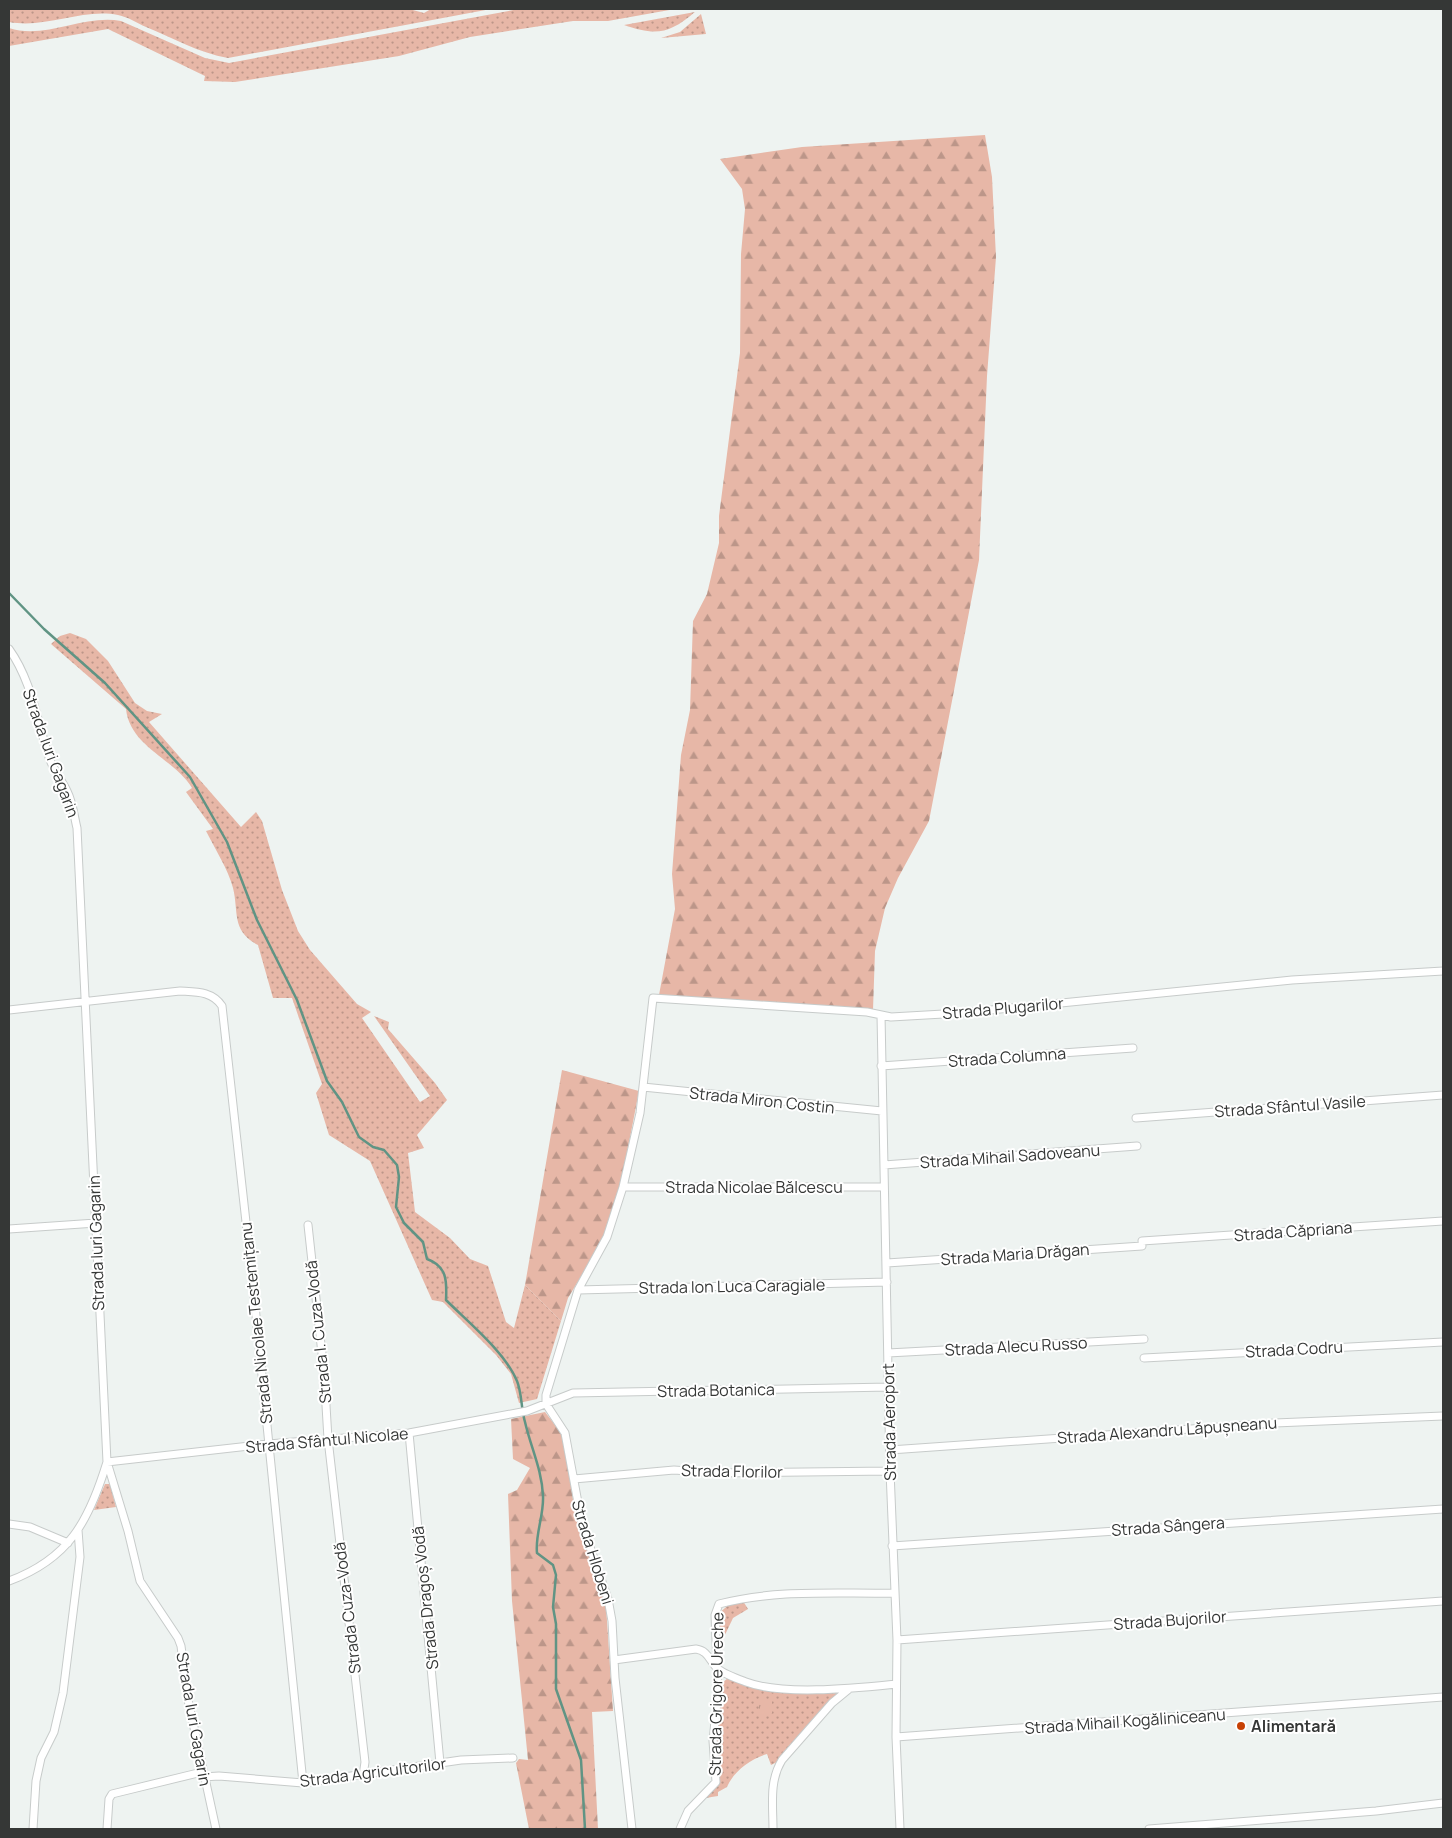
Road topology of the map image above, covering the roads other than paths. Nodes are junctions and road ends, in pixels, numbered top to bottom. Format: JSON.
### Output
{"nodes":[{"id":1,"x":9,"y":650,"type":"edge"},
{"id":2,"x":1443,"y":971,"type":"edge"},
{"id":3,"x":85,"y":1003,"type":"junction"},
{"id":4,"x":9,"y":1010,"type":"edge"},
{"id":5,"x":880,"y":1015,"type":"junction"},
{"id":6,"x":1133,"y":1048,"type":"dead end"},
{"id":7,"x":881,"y":1066,"type":"junction"},
{"id":8,"x":643,"y":1087,"type":"junction"},
{"id":9,"x":1443,"y":1095,"type":"edge"},
{"id":10,"x":882,"y":1111,"type":"junction"},
{"id":11,"x":1136,"y":1118,"type":"dead end"},
{"id":12,"x":1137,"y":1146,"type":"dead end"},
{"id":13,"x":884,"y":1165,"type":"junction"},
{"id":14,"x":884,"y":1186,"type":"junction"},
{"id":15,"x":623,"y":1187,"type":"junction"},
{"id":16,"x":1443,"y":1220,"type":"edge"},
{"id":17,"x":96,"y":1223,"type":"junction"},
{"id":18,"x":308,"y":1225,"type":"dead end"},
{"id":19,"x":9,"y":1229,"type":"edge"},
{"id":20,"x":1142,"y":1244,"type":"joint"},
{"id":21,"x":887,"y":1263,"type":"junction"},
{"id":22,"x":887,"y":1282,"type":"junction"},
{"id":23,"x":578,"y":1290,"type":"junction"},
{"id":24,"x":1144,"y":1339,"type":"dead end"},
{"id":25,"x":1443,"y":1342,"type":"edge"},
{"id":26,"x":888,"y":1353,"type":"junction"},
{"id":27,"x":1144,"y":1358,"type":"dead end"},
{"id":28,"x":889,"y":1387,"type":"junction"},
{"id":29,"x":546,"y":1404,"type":"junction"},
{"id":30,"x":1443,"y":1416,"type":"edge"},
{"id":31,"x":409,"y":1433,"type":"junction"},
{"id":32,"x":328,"y":1439,"type":"junction"},
{"id":33,"x":268,"y":1444,"type":"junction"},
{"id":34,"x":890,"y":1450,"type":"junction"},
{"id":35,"x":107,"y":1462,"type":"junction"},
{"id":36,"x":890,"y":1471,"type":"junction"},
{"id":37,"x":574,"y":1479,"type":"junction"},
{"id":38,"x":1443,"y":1509,"type":"edge"},
{"id":39,"x":9,"y":1524,"type":"edge"},
{"id":40,"x":78,"y":1530,"type":"junction"},
{"id":41,"x":68,"y":1543,"type":"junction"},
{"id":42,"x":892,"y":1546,"type":"junction"},
{"id":43,"x":9,"y":1581,"type":"edge"},
{"id":44,"x":895,"y":1593,"type":"junction"},
{"id":45,"x":1443,"y":1601,"type":"edge"},
{"id":46,"x":897,"y":1640,"type":"junction"},
{"id":47,"x":614,"y":1660,"type":"junction"},
{"id":48,"x":718,"y":1669,"type":"junction"},
{"id":49,"x":896,"y":1684,"type":"junction"},
{"id":50,"x":849,"y":1689,"type":"junction"},
{"id":51,"x":1443,"y":1697,"type":"edge"},
{"id":52,"x":896,"y":1737,"type":"junction"},
{"id":53,"x":513,"y":1758,"type":"dead end"},
{"id":54,"x":440,"y":1762,"type":"junction"},
{"id":55,"x":202,"y":1775,"type":"junction"},
{"id":56,"x":363,"y":1776,"type":"junction"},
{"id":57,"x":303,"y":1783,"type":"junction"},
{"id":58,"x":1443,"y":1803,"type":"edge"},
{"id":59,"x":33,"y":1829,"type":"edge"},
{"id":60,"x":107,"y":1829,"type":"edge"},
{"id":61,"x":216,"y":1829,"type":"edge"},
{"id":62,"x":632,"y":1829,"type":"edge"},
{"id":63,"x":680,"y":1829,"type":"edge"},
{"id":64,"x":773,"y":1829,"type":"edge"},
{"id":65,"x":900,"y":1829,"type":"edge"},
{"id":66,"x":1149,"y":1829,"type":"edge"}],
"edges":[{"from":1,"to":3,"type":"street","name":"Strada Iuri Gagarin"},
{"from":2,"to":5,"type":"street","name":"Strada Plugarilor"},
{"from":3,"to":4,"type":"street","name":"Strada Nicolae Testemițanu"},
{"from":3,"to":17,"type":"street","name":"Strada Iuri Gagarin"},
{"from":3,"to":33,"type":"street","name":"Strada Nicolae Testemițanu"},
{"from":5,"to":7,"type":"street","name":"Strada Aeroport"},
{"from":5,"to":8,"type":"street","name":"Strada Plugarilor"},
{"from":6,"to":7,"type":"street","name":"Strada Columna"},
{"from":7,"to":10,"type":"street","name":"Strada Aeroport"},
{"from":8,"to":10,"type":"street","name":"Strada Miron Costin"},
{"from":8,"to":15,"type":"street"},
{"from":9,"to":11,"type":"street","name":"Strada Sfântul Vasile"},
{"from":10,"to":13,"type":"street","name":"Strada Aeroport"},
{"from":12,"to":13,"type":"street","name":"Strada Mihail Sadoveanu"},
{"from":13,"to":14,"type":"street","name":"Strada Aeroport"},
{"from":14,"to":15,"type":"street","name":"Strada Nicolae Bălcescu"},
{"from":14,"to":21,"type":"street","name":"Strada Aeroport"},
{"from":15,"to":23,"type":"street"},
{"from":16,"to":20,"type":"street","name":"Strada Căpriana"},
{"from":17,"to":19,"type":"street"},
{"from":17,"to":35,"type":"street","name":"Strada Iuri Gagarin"},
{"from":18,"to":32,"type":"street","name":"Strada I. Cuza-Vodă"},
{"from":20,"to":21,"type":"street","name":"Strada Maria Drăgan"},
{"from":21,"to":22,"type":"street","name":"Strada Aeroport"},
{"from":22,"to":23,"type":"street","name":"Strada Ion Luca Caragiale"},
{"from":22,"to":26,"type":"street","name":"Strada Aeroport"},
{"from":23,"to":29,"type":"street"},
{"from":24,"to":26,"type":"street","name":"Strada Alecu Russo"},
{"from":25,"to":27,"type":"street","name":"Strada Codru"},
{"from":26,"to":28,"type":"street","name":"Strada Aeroport"},
{"from":28,"to":29,"type":"street","name":"Strada Botanica"},
{"from":28,"to":34,"type":"street","name":"Strada Aeroport"},
{"from":29,"to":31,"type":"street","name":"Strada Sfântul Nicolae"},
{"from":29,"to":37,"type":"street","name":"Strada Hlobeni"},
{"from":30,"to":34,"type":"street","name":"Strada Alexandru Lăpușneanu"},
{"from":31,"to":32,"type":"street","name":"Strada Sfântul Nicolae"},
{"from":31,"to":54,"type":"street","name":"Strada Dragoș Vodă"},
{"from":32,"to":33,"type":"street","name":"Strada Sfântul Nicolae"},
{"from":32,"to":56,"type":"street","name":"Strada Cuza-Vodă"},
{"from":33,"to":35,"type":"street","name":"Strada Sfântul Nicolae"},
{"from":33,"to":57,"type":"street","name":"Strada Nicolae Testemițanu"},
{"from":34,"to":36,"type":"street","name":"Strada Aeroport"},
{"from":35,"to":40,"type":"street"},
{"from":35,"to":55,"type":"street","name":"Strada Iuri Gagarin"},
{"from":36,"to":37,"type":"street","name":"Strada Florilor"},
{"from":36,"to":42,"type":"street","name":"Strada Aeroport"},
{"from":37,"to":47,"type":"street","name":"Strada Hlobeni"},
{"from":38,"to":42,"type":"street","name":"Strada Sângera"},
{"from":39,"to":41,"type":"street"},
{"from":40,"to":41,"type":"street"},
{"from":40,"to":59,"type":"street"},
{"from":41,"to":43,"type":"street"},
{"from":42,"to":44,"type":"street","name":"Strada Aeroport"},
{"from":44,"to":46,"type":"street","name":"Strada Aeroport"},
{"from":44,"to":48,"type":"street","name":"Strada Grigore Ureche"},
{"from":45,"to":46,"type":"street","name":"Strada Bujorilor"},
{"from":46,"to":49,"type":"street","name":"Strada Aeroport"},
{"from":47,"to":48,"type":"street"},
{"from":47,"to":62,"type":"street","name":"Strada Hlobeni"},
{"from":48,"to":50,"type":"street"},
{"from":48,"to":63,"type":"street","name":"Strada Grigore Ureche"},
{"from":49,"to":50,"type":"street"},
{"from":49,"to":52,"type":"street","name":"Strada Aeroport"},
{"from":50,"to":64,"type":"street"},
{"from":51,"to":52,"type":"street","name":"Strada Mihail Kogăliniceanu"},
{"from":52,"to":65,"type":"street","name":"Strada Aeroport"},
{"from":53,"to":54,"type":"street","name":"Strada Agricultorilor"},
{"from":54,"to":56,"type":"street","name":"Strada Agricultorilor"},
{"from":55,"to":57,"type":"street","name":"Strada Agricultorilor"},
{"from":55,"to":60,"type":"street","name":"Strada Agricultorilor"},
{"from":55,"to":61,"type":"street","name":"Strada Iuri Gagarin"},
{"from":56,"to":57,"type":"street","name":"Strada Agricultorilor"},
{"from":58,"to":66,"type":"street"}]}
